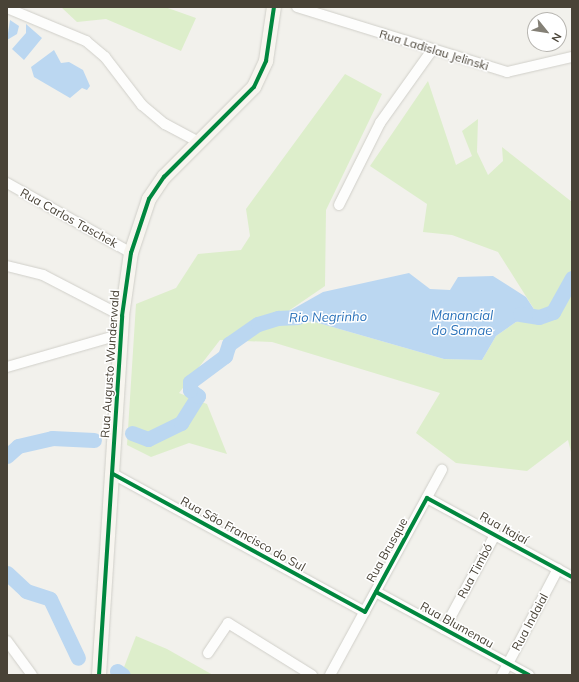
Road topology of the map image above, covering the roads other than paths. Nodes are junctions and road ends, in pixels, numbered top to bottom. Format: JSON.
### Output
{"nodes":[{"id":1,"x":274,"y":7,"type":"edge"},
{"id":2,"x":297,"y":7,"type":"edge"},
{"id":3,"x":7,"y":8,"type":"edge"},
{"id":4,"x":432,"y":50,"type":"junction"},
{"id":5,"x":572,"y":57,"type":"edge"},
{"id":6,"x":198,"y":142,"type":"junction"},
{"id":7,"x":7,"y":183,"type":"edge"},
{"id":8,"x":339,"y":205,"type":"dead end"},
{"id":9,"x":131,"y":253,"type":"junction"},
{"id":10,"x":7,"y":266,"type":"edge"},
{"id":11,"x":122,"y":316,"type":"junction"},
{"id":12,"x":122,"y":334,"type":"junction"},
{"id":13,"x":7,"y":367,"type":"edge"},
{"id":14,"x":442,"y":470,"type":"dead end"},
{"id":15,"x":113,"y":474,"type":"junction"},
{"id":16,"x":427,"y":498,"type":"junction"},
{"id":17,"x":495,"y":535,"type":"junction"},
{"id":18,"x":558,"y":569,"type":"junction"},
{"id":19,"x":572,"y":577,"type":"edge"},
{"id":20,"x":376,"y":592,"type":"junction"},
{"id":21,"x":365,"y":612,"type":"junction"},
{"id":22,"x":444,"y":629,"type":"junction"},
{"id":23,"x":7,"y":641,"type":"edge"},
{"id":24,"x":208,"y":652,"type":"dead end"},
{"id":25,"x":508,"y":664,"type":"junction"},
{"id":26,"x":32,"y":675,"type":"edge"},
{"id":27,"x":99,"y":675,"type":"edge"},
{"id":28,"x":312,"y":675,"type":"edge"},
{"id":29,"x":330,"y":675,"type":"edge"},
{"id":30,"x":502,"y":675,"type":"edge"},
{"id":31,"x":529,"y":675,"type":"edge"}],
"edges":[{"from":1,"to":6,"type":"main road","name":"Rua Augusto Wunderwald"},
{"from":2,"to":4,"type":"street","name":"Rua Ladislau Jelinski"},
{"from":3,"to":6,"type":"street"},
{"from":4,"to":5,"type":"street","name":"Rua Ladislau Jelinski"},
{"from":4,"to":8,"type":"street"},
{"from":6,"to":9,"type":"main road","name":"Rua Augusto Wunderwald"},
{"from":7,"to":9,"type":"street","name":"Rua Carlos Taschek"},
{"from":9,"to":11,"type":"main road","name":"Rua Augusto Wunderwald"},
{"from":10,"to":11,"type":"street"},
{"from":11,"to":12,"type":"main road","name":"Rua Augusto Wunderwald"},
{"from":12,"to":13,"type":"street"},
{"from":12,"to":15,"type":"main road","name":"Rua Augusto Wunderwald"},
{"from":14,"to":16,"type":"street","name":"Rua Brusque"},
{"from":15,"to":21,"type":"street","name":"Rua São Francisco do Sul"},
{"from":15,"to":27,"type":"main road","name":"Rua Augusto Wunderwald"},
{"from":16,"to":17,"type":"street","name":"Rua Itajaí"},
{"from":16,"to":20,"type":"street","name":"Rua Brusque"},
{"from":17,"to":18,"type":"street","name":"Rua Itajaí"},
{"from":17,"to":22,"type":"street","name":"Rua Timbó"},
{"from":18,"to":19,"type":"street","name":"Rua Itajaí"},
{"from":18,"to":25,"type":"street","name":"Rua Indaial"},
{"from":20,"to":21,"type":"street","name":"Rua Brusque"},
{"from":20,"to":22,"type":"street","name":"Rua Blumenau"},
{"from":21,"to":29,"type":"street","name":"Rua Brusque"},
{"from":22,"to":25,"type":"street","name":"Rua Blumenau"},
{"from":23,"to":26,"type":"street"},
{"from":24,"to":28,"type":"street"},
{"from":25,"to":30,"type":"street","name":"Rua Indaial"},
{"from":25,"to":31,"type":"street","name":"Rua Blumenau"}]}
